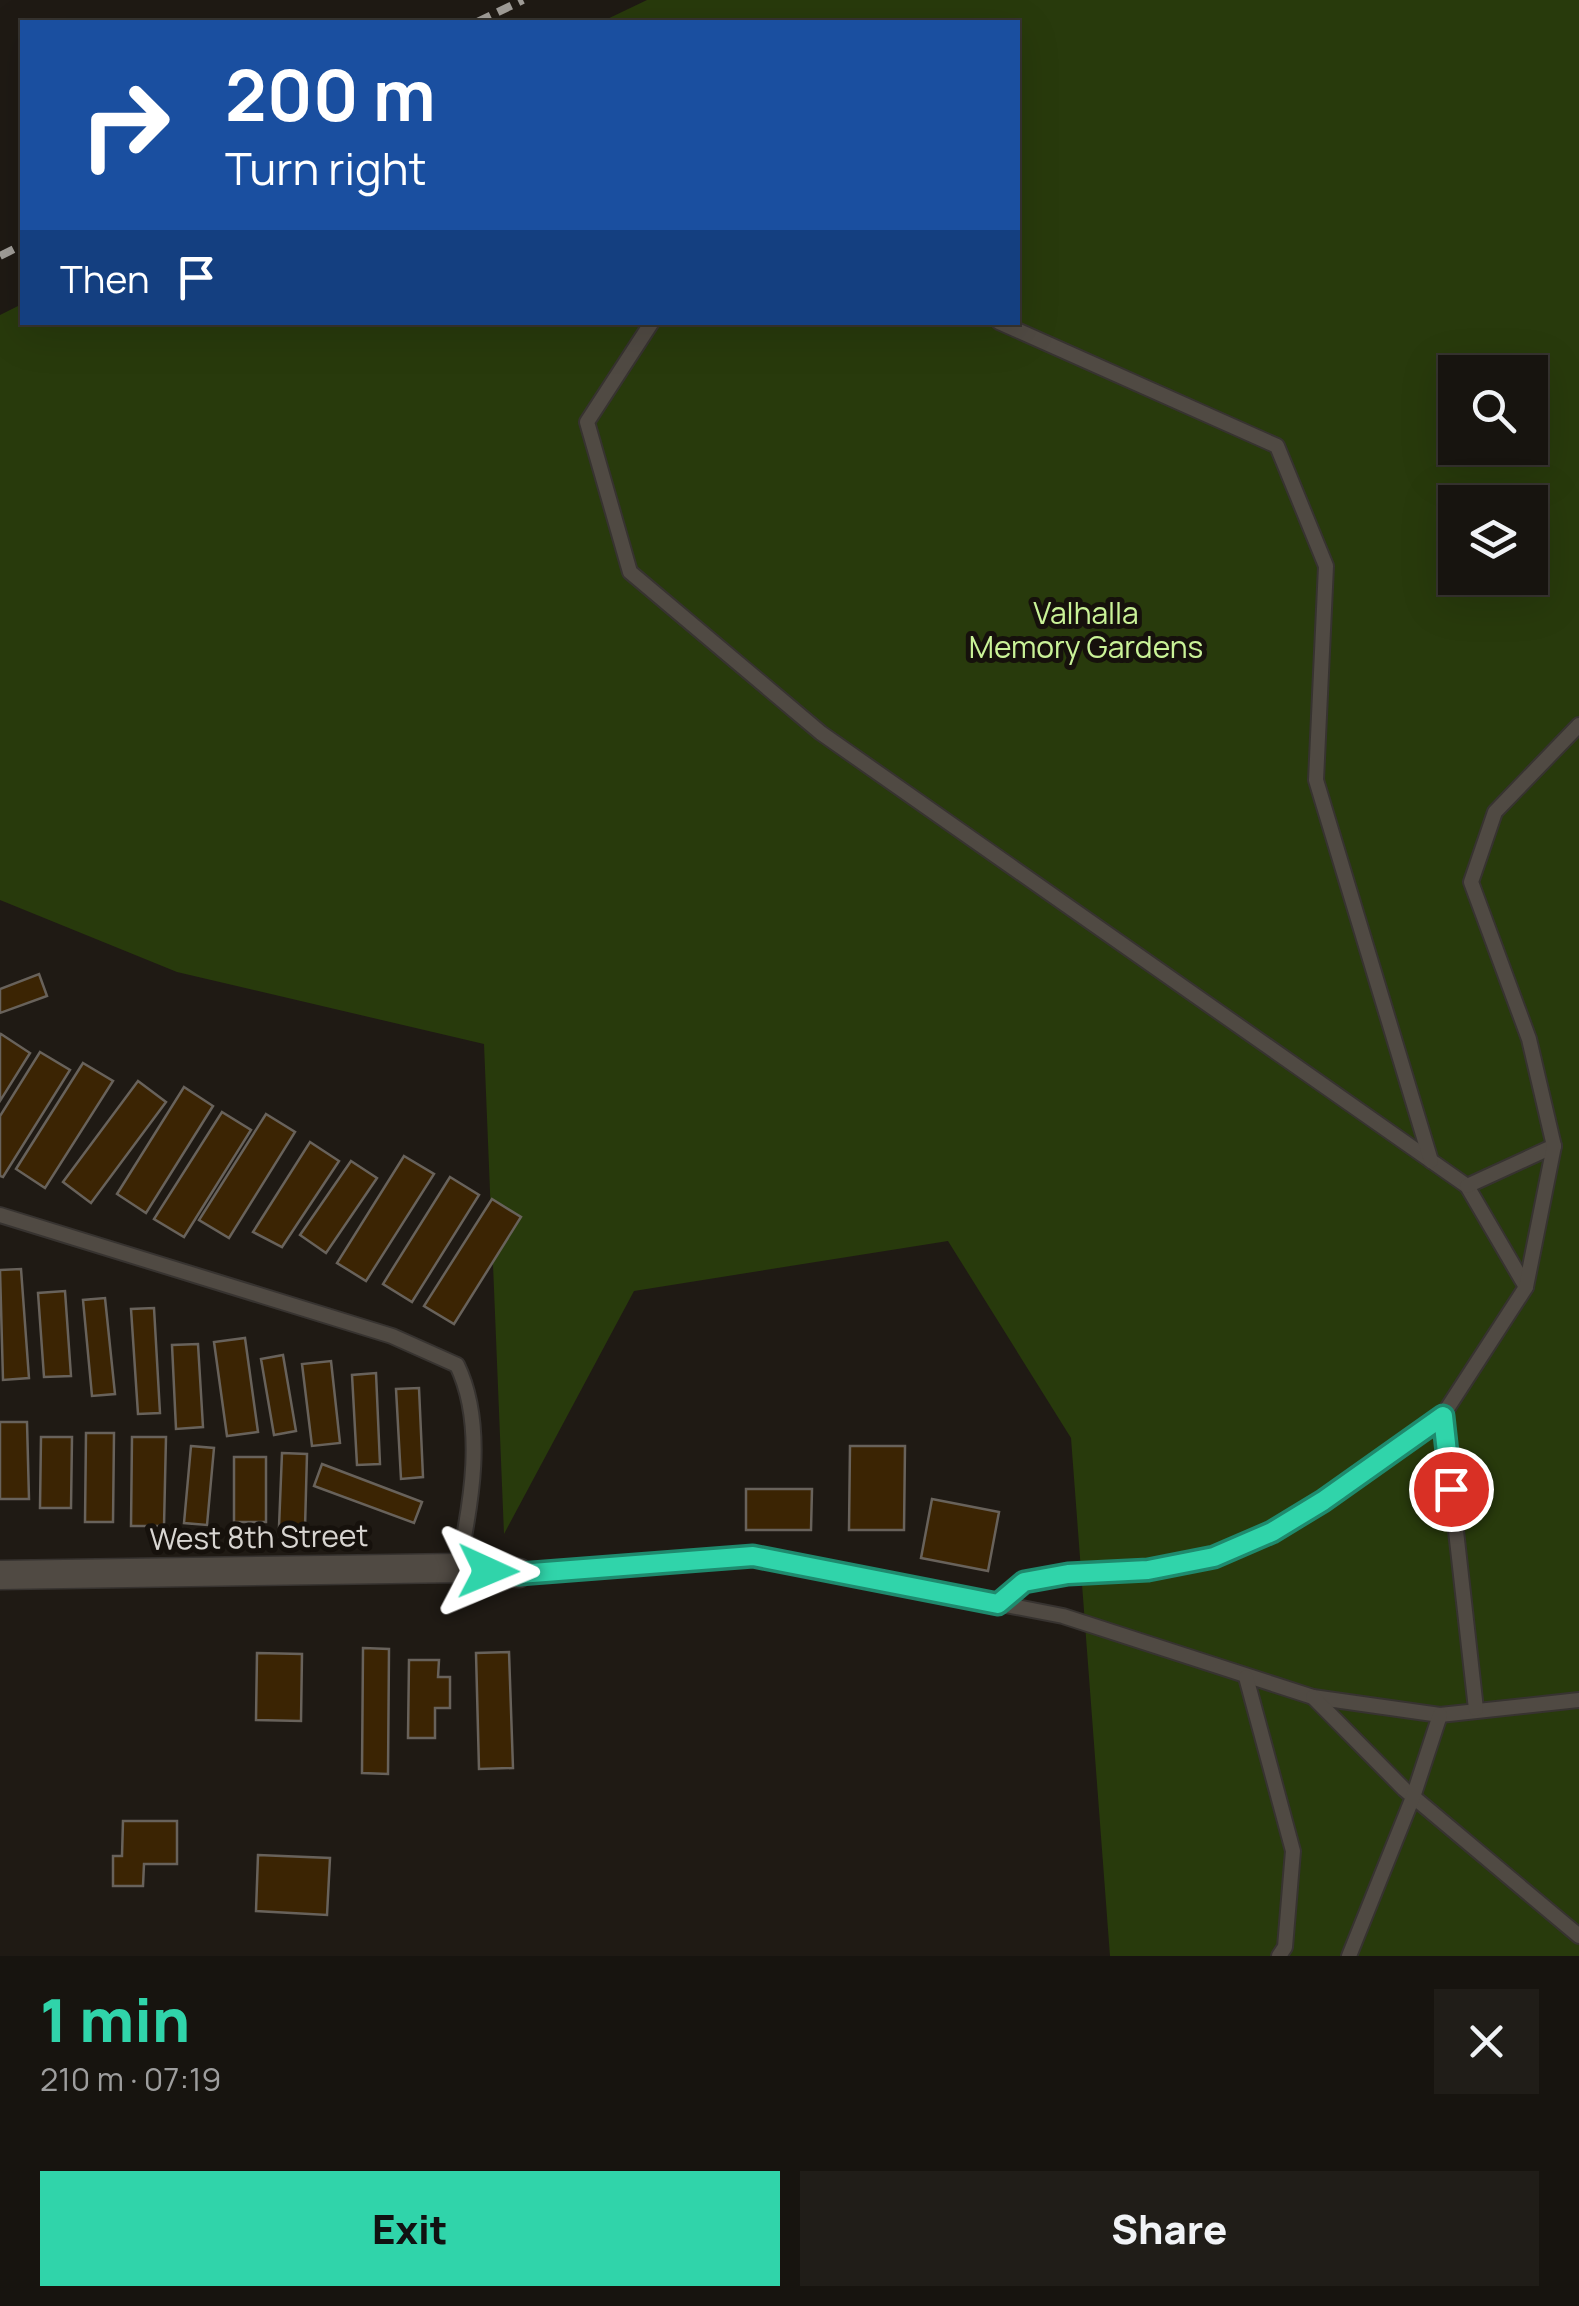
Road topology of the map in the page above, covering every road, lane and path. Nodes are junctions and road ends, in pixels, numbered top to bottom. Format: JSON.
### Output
{"nodes":[{"id":1,"x":650,"y":325,"type":"edge"},
{"id":2,"x":1006,"y":325,"type":"edge"},
{"id":3,"x":1579,"y":725,"type":"edge"},
{"id":4,"x":1554,"y":1146,"type":"junction"},
{"id":5,"x":1431,"y":1162,"type":"junction"},
{"id":6,"x":1466,"y":1186,"type":"junction"},
{"id":7,"x":0,"y":1214,"type":"edge"},
{"id":8,"x":1526,"y":1287,"type":"junction"},
{"id":9,"x":1443,"y":1416,"type":"junction"},
{"id":10,"x":458,"y":1568,"type":"junction"},
{"id":11,"x":0,"y":1574,"type":"edge"},
{"id":12,"x":519,"y":1574,"type":"joint"},
{"id":13,"x":998,"y":1604,"type":"junction"},
{"id":14,"x":1246,"y":1677,"type":"junction"},
{"id":15,"x":1313,"y":1698,"type":"junction"},
{"id":16,"x":1579,"y":1700,"type":"edge"},
{"id":17,"x":1476,"y":1709,"type":"junction"},
{"id":18,"x":1440,"y":1714,"type":"junction"},
{"id":19,"x":1413,"y":1796,"type":"junction"},
{"id":20,"x":1579,"y":1936,"type":"edge"},
{"id":21,"x":1279,"y":1956,"type":"edge"},
{"id":22,"x":1350,"y":1956,"type":"edge"}],
"edges":[{"from":1,"to":5,"type":"lane"},
{"from":2,"to":5,"type":"lane"},
{"from":3,"to":4,"type":"lane"},
{"from":4,"to":6,"type":"lane"},
{"from":4,"to":8,"type":"lane"},
{"from":5,"to":6,"type":"lane"},
{"from":6,"to":8,"type":"lane"},
{"from":7,"to":10,"type":"lane"},
{"from":8,"to":9,"type":"lane"},
{"from":9,"to":13,"type":"lane"},
{"from":9,"to":17,"type":"lane"},
{"from":10,"to":11,"type":"street","name":"West 8th Street"},
{"from":10,"to":12,"type":"street","name":"West 8th Street"},
{"from":12,"to":13,"type":"lane"},
{"from":13,"to":14,"type":"lane"},
{"from":14,"to":15,"type":"lane"},
{"from":14,"to":21,"type":"lane"},
{"from":15,"to":18,"type":"lane"},
{"from":15,"to":19,"type":"lane"},
{"from":16,"to":17,"type":"lane"},
{"from":17,"to":18,"type":"lane"},
{"from":18,"to":19,"type":"lane"},
{"from":19,"to":20,"type":"lane"},
{"from":19,"to":22,"type":"lane"}]}
